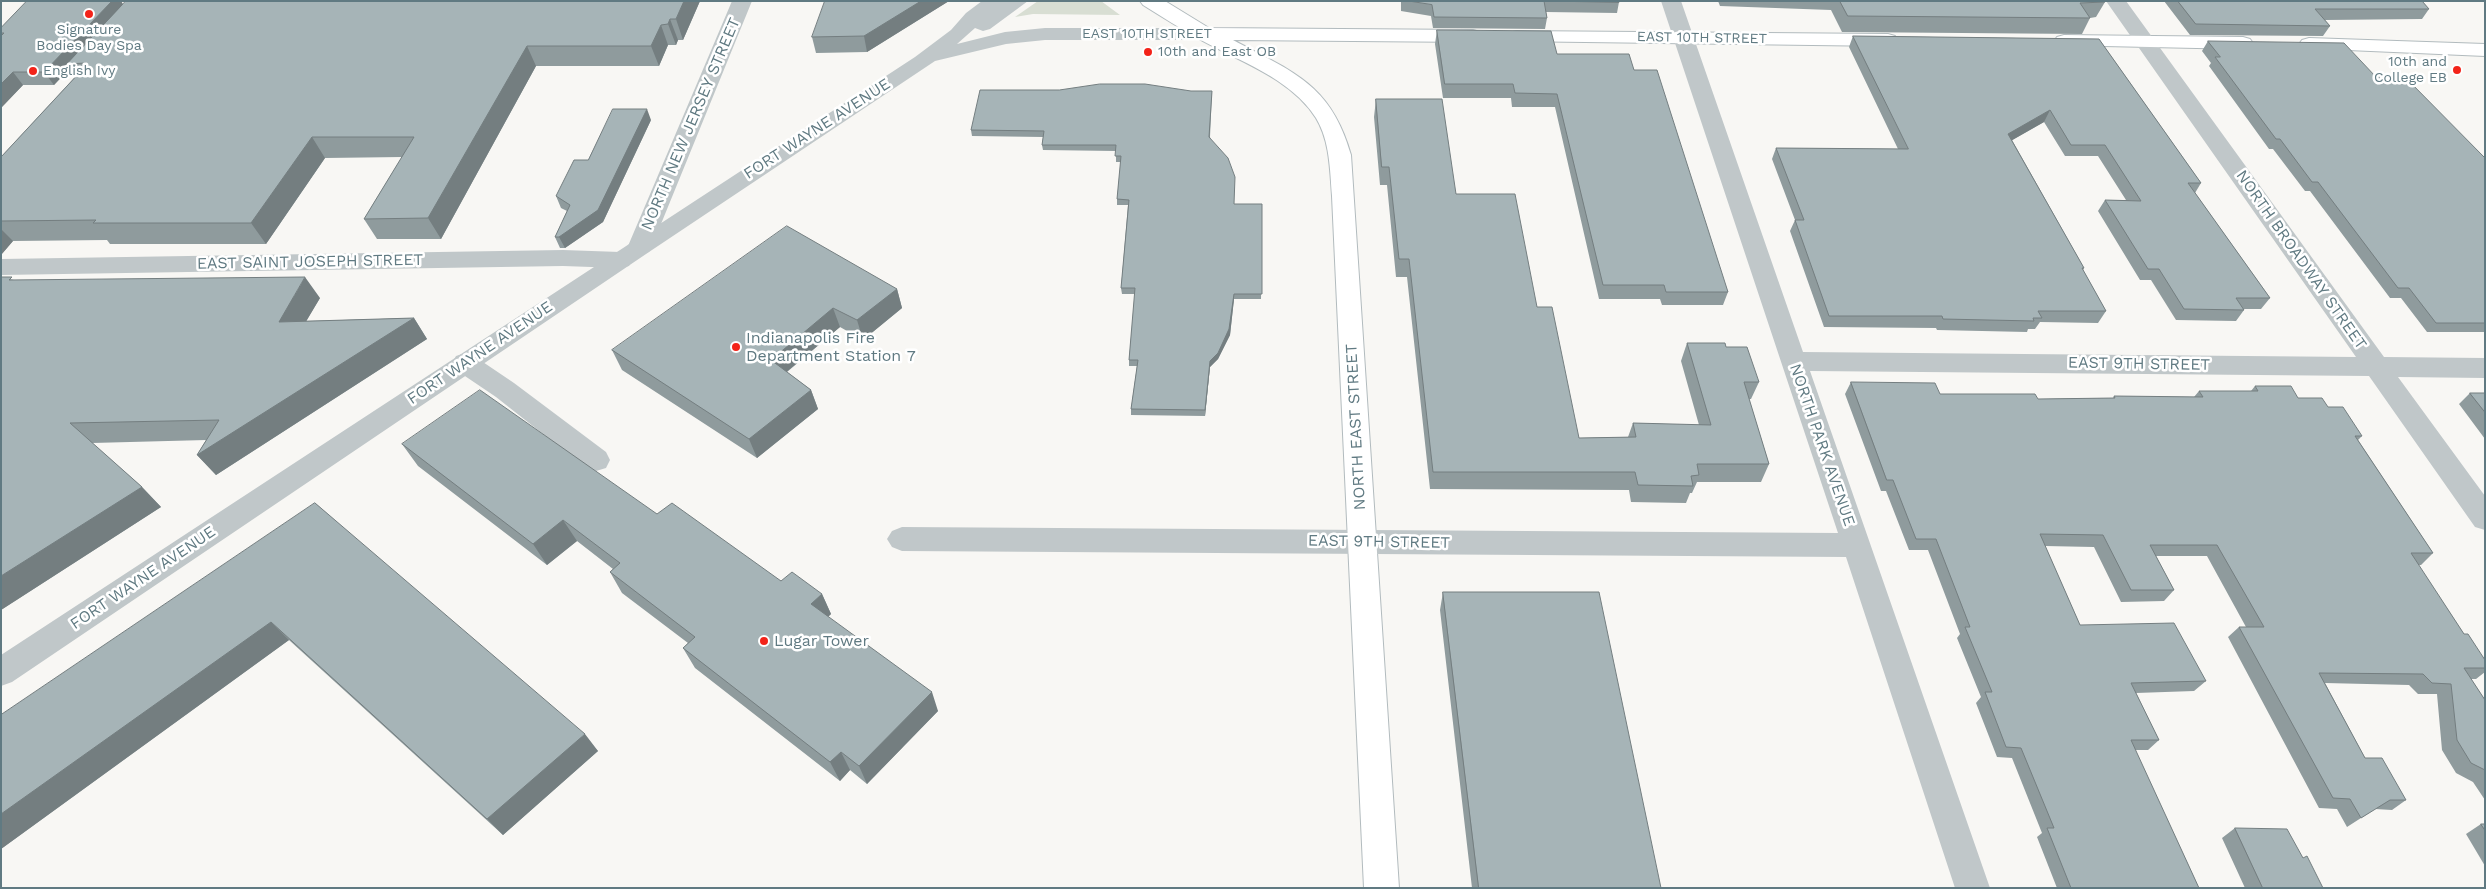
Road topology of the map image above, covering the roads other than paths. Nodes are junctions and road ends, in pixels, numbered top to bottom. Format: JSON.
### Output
{"nodes":[{"id":1,"x":742,"y":1,"type":"edge"},
{"id":2,"x":995,"y":1,"type":"edge"},
{"id":3,"x":1018,"y":1,"type":"edge"},
{"id":4,"x":1150,"y":1,"type":"edge"},
{"id":5,"x":1672,"y":1,"type":"edge"},
{"id":6,"x":2116,"y":1,"type":"edge"},
{"id":7,"x":958,"y":34,"type":"junction"},
{"id":8,"x":1205,"y":34,"type":"junction"},
{"id":9,"x":1684,"y":38,"type":"junction"},
{"id":10,"x":1905,"y":40,"type":"edge"},
{"id":11,"x":2049,"y":41,"type":"edge"},
{"id":12,"x":2145,"y":42,"type":"junction"},
{"id":13,"x":2485,"y":50,"type":"edge"},
{"id":14,"x":922,"y":61,"type":"junction"},
{"id":15,"x":630,"y":253,"type":"junction"},
{"id":16,"x":1,"y":267,"type":"edge"},
{"id":17,"x":1794,"y":360,"type":"junction"},
{"id":18,"x":465,"y":363,"type":"junction"},
{"id":19,"x":2376,"y":367,"type":"junction"},
{"id":20,"x":2485,"y":368,"type":"edge"},
{"id":21,"x":596,"y":460,"type":"dead end"},
{"id":22,"x":2485,"y":520,"type":"edge"},
{"id":23,"x":902,"y":539,"type":"dead end"},
{"id":24,"x":1362,"y":542,"type":"junction"},
{"id":25,"x":1856,"y":545,"type":"junction"},
{"id":26,"x":1,"y":672,"type":"edge"},
{"id":27,"x":1382,"y":888,"type":"edge"},
{"id":28,"x":1973,"y":888,"type":"edge"}],
"edges":[{"from":1,"to":15,"type":"street","name":"NORTH NEW JERSEY STREET"},
{"from":2,"to":7,"type":"street","name":"FORT WAYNE AVENUE"},
{"from":3,"to":7,"type":"street","name":"FORT WAYNE AVENUE"},
{"from":4,"to":8,"type":"main road","name":"NORTH EAST STREET"},
{"from":5,"to":9,"type":"street","name":"NORTH PARK AVENUE"},
{"from":6,"to":12,"type":"street","name":"NORTH BROADWAY STREET"},
{"from":7,"to":14,"type":"street","name":"FORT WAYNE AVENUE"},
{"from":8,"to":9,"type":"main road","name":"EAST 10TH STREET"},
{"from":8,"to":14,"type":"street","name":"EAST 10TH STREET"},
{"from":8,"to":24,"type":"main road","name":"NORTH EAST STREET"},
{"from":9,"to":10,"type":"main road","name":"EAST 10TH STREET"},
{"from":9,"to":17,"type":"street","name":"NORTH PARK AVENUE"},
{"from":11,"to":12,"type":"main road"},
{"from":12,"to":13,"type":"main road"},
{"from":12,"to":19,"type":"street","name":"NORTH BROADWAY STREET"},
{"from":14,"to":15,"type":"street","name":"FORT WAYNE AVENUE"},
{"from":15,"to":16,"type":"street","name":"EAST SAINT JOSEPH STREET"},
{"from":15,"to":18,"type":"street","name":"FORT WAYNE AVENUE"},
{"from":17,"to":19,"type":"street","name":"EAST 9TH STREET"},
{"from":17,"to":25,"type":"street","name":"NORTH PARK AVENUE"},
{"from":18,"to":21,"type":"street"},
{"from":18,"to":26,"type":"street","name":"FORT WAYNE AVENUE"},
{"from":19,"to":20,"type":"street","name":"EAST 9TH STREET"},
{"from":19,"to":22,"type":"street","name":"NORTH BROADWAY STREET"},
{"from":23,"to":24,"type":"street","name":"EAST 9TH STREET"},
{"from":24,"to":25,"type":"street","name":"EAST 9TH STREET"},
{"from":24,"to":27,"type":"main road","name":"NORTH EAST STREET"},
{"from":25,"to":28,"type":"street","name":"NORTH PARK AVENUE"}]}
